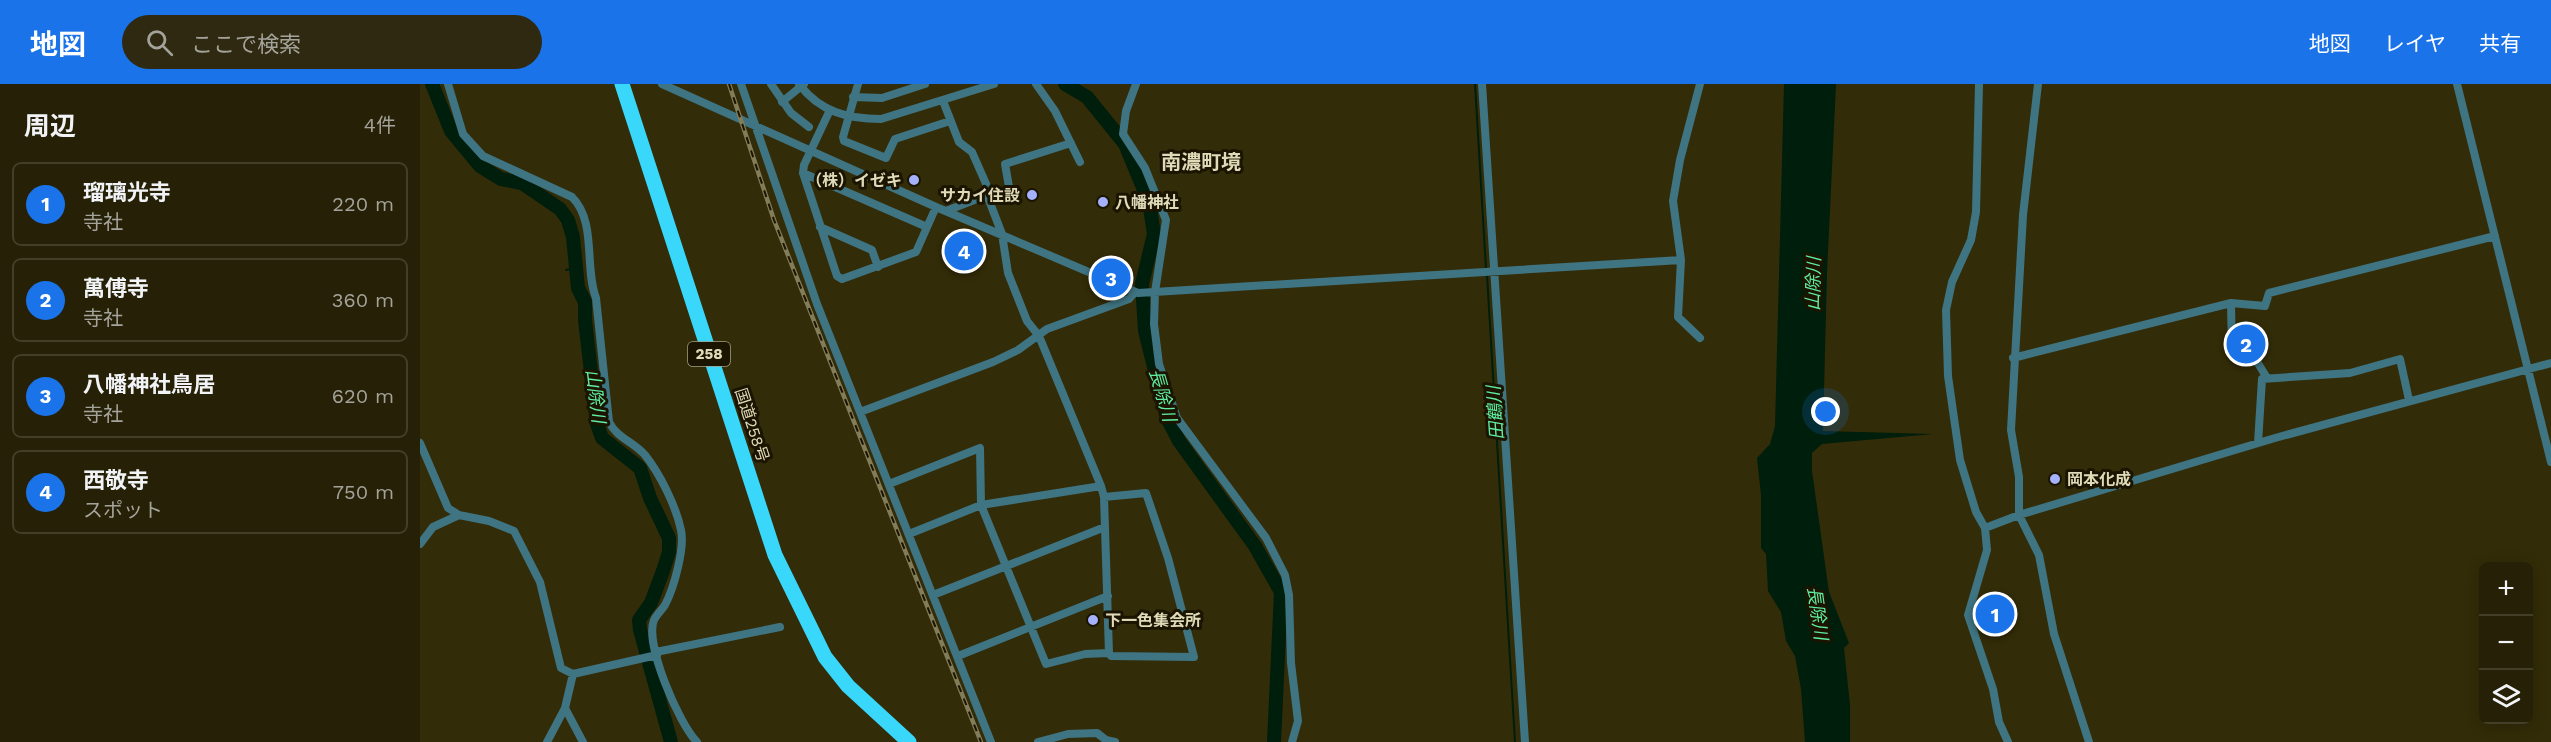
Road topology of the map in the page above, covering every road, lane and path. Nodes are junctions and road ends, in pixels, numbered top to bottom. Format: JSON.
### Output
{"nodes":[{"id":1,"x":448,"y":84,"type":"edge"},
{"id":2,"x":622,"y":84,"type":"edge"},
{"id":3,"x":662,"y":84,"type":"edge"},
{"id":4,"x":741,"y":84,"type":"edge"},
{"id":5,"x":771,"y":84,"type":"edge"},
{"id":6,"x":858,"y":84,"type":"edge"},
{"id":7,"x":925,"y":84,"type":"edge"},
{"id":8,"x":994,"y":84,"type":"edge"},
{"id":9,"x":1036,"y":84,"type":"edge"},
{"id":10,"x":1136,"y":84,"type":"edge"},
{"id":11,"x":1482,"y":84,"type":"edge"},
{"id":12,"x":1700,"y":84,"type":"edge"},
{"id":13,"x":1979,"y":84,"type":"edge"},
{"id":14,"x":2038,"y":84,"type":"edge"},
{"id":15,"x":2457,"y":84,"type":"edge"},
{"id":16,"x":801,"y":85,"type":"edge"},
{"id":17,"x":853,"y":98,"type":"junction"},
{"id":18,"x":943,"y":101,"type":"junction"},
{"id":19,"x":782,"y":102,"type":"junction"},
{"id":20,"x":830,"y":110,"type":"junction"},
{"id":21,"x":849,"y":118,"type":"junction"},
{"id":22,"x":950,"y":121,"type":"junction"},
{"id":23,"x":754,"y":126,"type":"junction"},
{"id":24,"x":809,"y":127,"type":"dead end"},
{"id":25,"x":1071,"y":143,"type":"junction"},
{"id":26,"x":811,"y":151,"type":"junction"},
{"id":27,"x":1080,"y":162,"type":"dead end"},
{"id":28,"x":803,"y":173,"type":"junction"},
{"id":29,"x":1009,"y":187,"type":"dead end"},
{"id":30,"x":987,"y":195,"type":"junction"},
{"id":31,"x":936,"y":207,"type":"junction"},
{"id":32,"x":946,"y":211,"type":"junction"},
{"id":33,"x":820,"y":227,"type":"junction"},
{"id":34,"x":927,"y":227,"type":"junction"},
{"id":35,"x":1002,"y":234,"type":"junction"},
{"id":36,"x":2495,"y":236,"type":"junction"},
{"id":37,"x":1681,"y":260,"type":"junction"},
{"id":38,"x":878,"y":267,"type":"junction"},
{"id":39,"x":1488,"y":271,"type":"junction"},
{"id":40,"x":1136,"y":292,"type":"junction"},
{"id":41,"x":1153,"y":292,"type":"junction"},
{"id":42,"x":2231,"y":303,"type":"junction"},
{"id":43,"x":1039,"y":336,"type":"junction"},
{"id":44,"x":1700,"y":338,"type":"dead end"},
{"id":45,"x":2013,"y":358,"type":"junction"},
{"id":46,"x":2551,"y":363,"type":"edge"},
{"id":47,"x":2528,"y":369,"type":"junction"},
{"id":48,"x":2267,"y":378,"type":"junction"},
{"id":49,"x":2409,"y":400,"type":"junction"},
{"id":50,"x":860,"y":412,"type":"junction"},
{"id":51,"x":420,"y":443,"type":"edge"},
{"id":52,"x":2258,"y":443,"type":"junction"},
{"id":53,"x":2551,"y":462,"type":"edge"},
{"id":54,"x":889,"y":484,"type":"junction"},
{"id":55,"x":1101,"y":486,"type":"junction"},
{"id":56,"x":1104,"y":497,"type":"junction"},
{"id":57,"x":981,"y":505,"type":"junction"},
{"id":58,"x":459,"y":515,"type":"junction"},
{"id":59,"x":2019,"y":515,"type":"junction"},
{"id":60,"x":1105,"y":527,"type":"junction"},
{"id":61,"x":1984,"y":528,"type":"junction"},
{"id":62,"x":909,"y":534,"type":"junction"},
{"id":63,"x":420,"y":544,"type":"edge"},
{"id":64,"x":1006,"y":565,"type":"junction"},
{"id":65,"x":933,"y":595,"type":"junction"},
{"id":66,"x":1108,"y":596,"type":"junction"},
{"id":67,"x":780,"y":627,"type":"dead end"},
{"id":68,"x":1032,"y":627,"type":"junction"},
{"id":69,"x":656,"y":653,"type":"junction"},
{"id":70,"x":1109,"y":653,"type":"junction"},
{"id":71,"x":958,"y":656,"type":"junction"},
{"id":72,"x":573,"y":674,"type":"junction"},
{"id":73,"x":565,"y":708,"type":"junction"},
{"id":74,"x":1294,"y":741,"type":"edge"},
{"id":75,"x":547,"y":742,"type":"edge"},
{"id":76,"x":583,"y":742,"type":"edge"},
{"id":77,"x":697,"y":742,"type":"edge"},
{"id":78,"x":909,"y":742,"type":"edge"},
{"id":79,"x":991,"y":742,"type":"edge"},
{"id":80,"x":1038,"y":742,"type":"edge"},
{"id":81,"x":1116,"y":742,"type":"edge"},
{"id":82,"x":1524,"y":742,"type":"edge"},
{"id":83,"x":2008,"y":742,"type":"edge"},
{"id":84,"x":2089,"y":742,"type":"edge"}],
"edges":[{"from":1,"to":69,"type":"street"},
{"from":2,"to":78,"type":"highway","name":"国道258号","number":"258"},
{"from":3,"to":23,"type":"street"},
{"from":4,"to":23,"type":"street"},
{"from":5,"to":19,"type":"street"},
{"from":6,"to":17,"type":"street"},
{"from":7,"to":17,"type":"street"},
{"from":8,"to":18,"type":"street"},
{"from":9,"to":25,"type":"street"},
{"from":10,"to":41,"type":"street"},
{"from":11,"to":39,"type":"street"},
{"from":12,"to":37,"type":"street"},
{"from":13,"to":61,"type":"street"},
{"from":14,"to":45,"type":"street"},
{"from":15,"to":36,"type":"street"},
{"from":16,"to":19,"type":"street"},
{"from":16,"to":20,"type":"street"},
{"from":17,"to":21,"type":"street"},
{"from":18,"to":21,"type":"street"},
{"from":18,"to":22,"type":"street"},
{"from":19,"to":24,"type":"street"},
{"from":20,"to":21,"type":"street"},
{"from":20,"to":26,"type":"street"},
{"from":21,"to":22,"type":"street"},
{"from":22,"to":30,"type":"street"},
{"from":23,"to":26,"type":"street"},
{"from":23,"to":50,"type":"street"},
{"from":25,"to":27,"type":"street"},
{"from":25,"to":29,"type":"street"},
{"from":26,"to":28,"type":"street"},
{"from":26,"to":31,"type":"street"},
{"from":28,"to":33,"type":"street"},
{"from":28,"to":34,"type":"street"},
{"from":30,"to":32,"type":"street"},
{"from":30,"to":35,"type":"street"},
{"from":31,"to":32,"type":"street"},
{"from":31,"to":34,"type":"street"},
{"from":32,"to":35,"type":"street"},
{"from":33,"to":38,"type":"street"},
{"from":33,"to":38,"type":"street"},
{"from":34,"to":38,"type":"street"},
{"from":35,"to":40,"type":"street"},
{"from":35,"to":43,"type":"street"},
{"from":36,"to":42,"type":"street"},
{"from":36,"to":47,"type":"street"},
{"from":37,"to":39,"type":"street"},
{"from":37,"to":44,"type":"street"},
{"from":39,"to":41,"type":"street"},
{"from":39,"to":82,"type":"street"},
{"from":40,"to":41,"type":"street"},
{"from":40,"to":43,"type":"street"},
{"from":41,"to":74,"type":"street"},
{"from":42,"to":45,"type":"street"},
{"from":42,"to":48,"type":"street"},
{"from":43,"to":50,"type":"street"},
{"from":43,"to":55,"type":"street"},
{"from":45,"to":59,"type":"street"},
{"from":46,"to":47,"type":"street"},
{"from":47,"to":49,"type":"street"},
{"from":47,"to":53,"type":"street"},
{"from":48,"to":49,"type":"street"},
{"from":48,"to":52,"type":"street"},
{"from":49,"to":52,"type":"street"},
{"from":50,"to":54,"type":"street"},
{"from":51,"to":58,"type":"street"},
{"from":52,"to":59,"type":"street"},
{"from":54,"to":57,"type":"street"},
{"from":54,"to":62,"type":"street"},
{"from":55,"to":56,"type":"street"},
{"from":55,"to":57,"type":"street"},
{"from":56,"to":60,"type":"street"},
{"from":56,"to":70,"type":"street"},
{"from":57,"to":62,"type":"street"},
{"from":57,"to":64,"type":"street"},
{"from":58,"to":63,"type":"street"},
{"from":58,"to":72,"type":"street"},
{"from":59,"to":61,"type":"street"},
{"from":59,"to":84,"type":"street"},
{"from":60,"to":64,"type":"street"},
{"from":60,"to":66,"type":"street"},
{"from":61,"to":83,"type":"street"},
{"from":62,"to":65,"type":"street"},
{"from":64,"to":65,"type":"street"},
{"from":64,"to":68,"type":"street"},
{"from":65,"to":71,"type":"street"},
{"from":66,"to":68,"type":"street"},
{"from":66,"to":70,"type":"street"},
{"from":67,"to":69,"type":"street"},
{"from":68,"to":70,"type":"street"},
{"from":68,"to":71,"type":"street"},
{"from":69,"to":72,"type":"street"},
{"from":69,"to":77,"type":"street"},
{"from":71,"to":79,"type":"street"},
{"from":72,"to":73,"type":"street"},
{"from":73,"to":75,"type":"street"},
{"from":73,"to":76,"type":"street"},
{"from":80,"to":81,"type":"street"}]}
